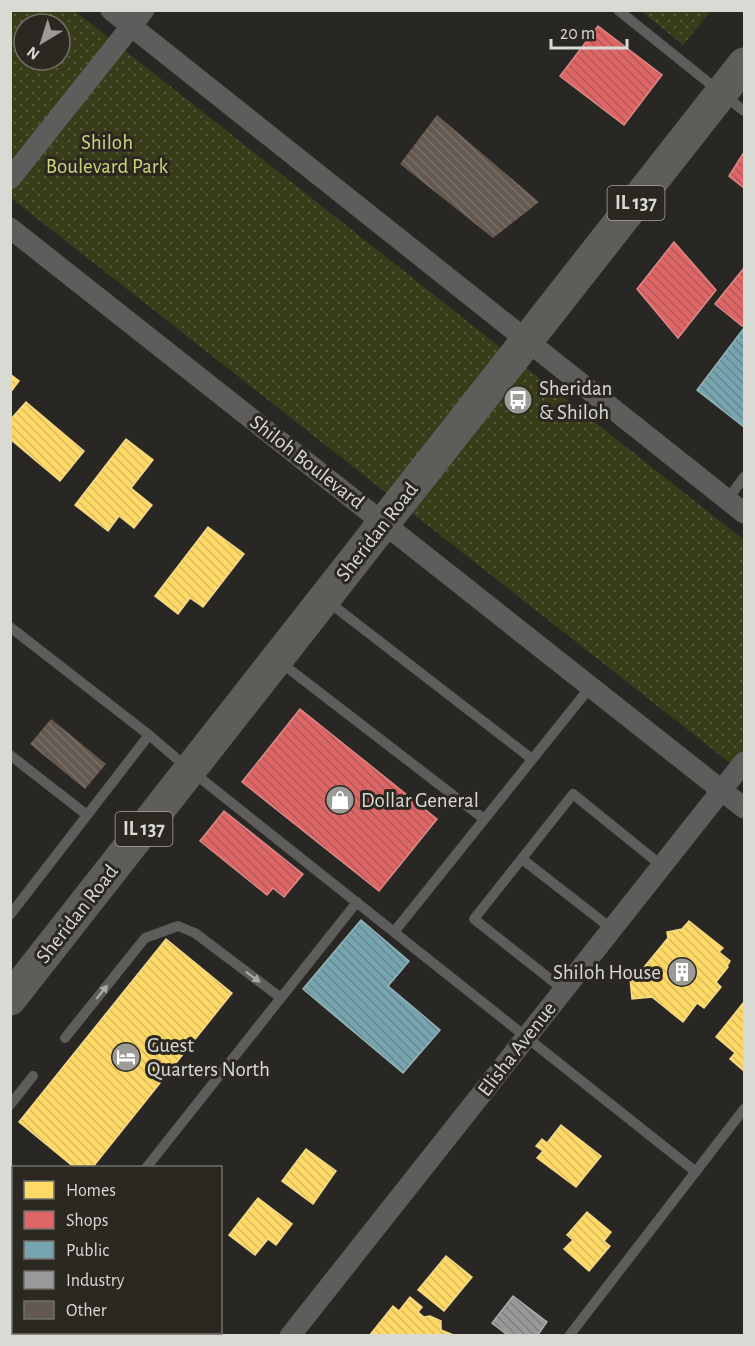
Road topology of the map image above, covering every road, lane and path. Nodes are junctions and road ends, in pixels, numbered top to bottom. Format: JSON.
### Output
{"nodes":[{"id":1,"x":111,"y":10,"type":"edge"},
{"id":2,"x":618,"y":10,"type":"edge"},
{"id":3,"x":137,"y":18,"type":"edge"},
{"id":4,"x":744,"y":64,"type":"edge"},
{"id":5,"x":733,"y":102,"type":"edge"},
{"id":6,"x":10,"y":179,"type":"edge"},
{"id":7,"x":10,"y":228,"type":"edge"},
{"id":8,"x":527,"y":341,"type":"junction"},
{"id":9,"x":744,"y":477,"type":"edge"},
{"id":10,"x":728,"y":499,"type":"junction"},
{"id":11,"x":744,"y":513,"type":"edge"},
{"id":12,"x":384,"y":523,"type":"junction"},
{"id":13,"x":325,"y":598,"type":"junction"},
{"id":14,"x":10,"y":627,"type":"edge"},
{"id":15,"x":277,"y":660,"type":"junction"},
{"id":16,"x":591,"y":686,"type":"junction"},
{"id":17,"x":149,"y":735,"type":"junction"},
{"id":18,"x":10,"y":754,"type":"edge"},
{"id":19,"x":532,"y":759,"type":"junction"},
{"id":20,"x":744,"y":762,"type":"edge"},
{"id":21,"x":190,"y":770,"type":"junction"},
{"id":22,"x":722,"y":790,"type":"junction"},
{"id":23,"x":744,"y":808,"type":"edge"},
{"id":24,"x":87,"y":815,"type":"junction"},
{"id":25,"x":484,"y":819,"type":"junction"},
{"id":26,"x":522,"y":859,"type":"junction"},
{"id":27,"x":662,"y":866,"type":"junction"},
{"id":28,"x":357,"y":902,"type":"junction"},
{"id":29,"x":10,"y":915,"type":"edge"},
{"id":30,"x":612,"y":929,"type":"junction"},
{"id":31,"x":394,"y":932,"type":"junction"},
{"id":32,"x":564,"y":990,"type":"junction"},
{"id":33,"x":281,"y":998,"type":"junction"},
{"id":34,"x":10,"y":999,"type":"edge"},
{"id":35,"x":526,"y":1037,"type":"junction"},
{"id":36,"x":65,"y":1038,"type":"dead end"},
{"id":37,"x":33,"y":1076,"type":"dead end"},
{"id":38,"x":10,"y":1105,"type":"edge"},
{"id":39,"x":744,"y":1109,"type":"edge"},
{"id":40,"x":147,"y":1166,"type":"edge"},
{"id":41,"x":696,"y":1172,"type":"junction"},
{"id":42,"x":290,"y":1335,"type":"edge"},
{"id":43,"x":568,"y":1335,"type":"edge"}],
"edges":[{"from":1,"to":3,"type":"street"},
{"from":2,"to":5,"type":"lane"},
{"from":3,"to":6,"type":"street"},
{"from":3,"to":8,"type":"street"},
{"from":4,"to":5,"type":"main road","name":"Sheridan Road","number":"IL 137"},
{"from":5,"to":8,"type":"main road","name":"Sheridan Road","number":"IL 137"},
{"from":7,"to":12,"type":"street","name":"Shiloh Boulevard"},
{"from":8,"to":10,"type":"street"},
{"from":8,"to":12,"type":"main road","name":"Sheridan Road","number":"IL 137"},
{"from":9,"to":10,"type":"lane"},
{"from":10,"to":11,"type":"street"},
{"from":12,"to":13,"type":"main road","name":"Sheridan Road","number":"IL 137"},
{"from":12,"to":16,"type":"street","name":"Shiloh Boulevard"},
{"from":13,"to":15,"type":"main road","name":"Sheridan Road","number":"IL 137"},
{"from":13,"to":19,"type":"lane"},
{"from":14,"to":17,"type":"lane"},
{"from":15,"to":21,"type":"main road","name":"Sheridan Road","number":"IL 137"},
{"from":15,"to":25,"type":"lane"},
{"from":16,"to":19,"type":"lane"},
{"from":16,"to":22,"type":"street","name":"Shiloh Boulevard"},
{"from":17,"to":21,"type":"lane"},
{"from":17,"to":24,"type":"lane"},
{"from":18,"to":24,"type":"lane"},
{"from":19,"to":25,"type":"lane"},
{"from":20,"to":22,"type":"street","name":"Elisha Avenue"},
{"from":21,"to":28,"type":"lane"},
{"from":21,"to":34,"type":"main road","name":"Sheridan Road","number":"IL 137"},
{"from":22,"to":23,"type":"street","name":"Shiloh Boulevard"},
{"from":22,"to":27,"type":"street","name":"Elisha Avenue"},
{"from":24,"to":29,"type":"lane"},
{"from":25,"to":31,"type":"lane"},
{"from":26,"to":27,"type":"lane"},
{"from":26,"to":30,"type":"lane"},
{"from":26,"to":32,"type":"lane"},
{"from":27,"to":30,"type":"street","name":"Elisha Avenue"},
{"from":28,"to":31,"type":"lane"},
{"from":28,"to":33,"type":"lane"},
{"from":30,"to":32,"type":"street","name":"Elisha Avenue"},
{"from":31,"to":35,"type":"lane"},
{"from":32,"to":35,"type":"street","name":"Elisha Avenue"},
{"from":36,"to":33,"type":"lane","one_way":true},
{"from":33,"to":40,"type":"lane"},
{"from":35,"to":41,"type":"lane"},
{"from":35,"to":42,"type":"street","name":"Elisha Avenue"},
{"from":37,"to":38,"type":"lane"},
{"from":39,"to":41,"type":"lane"},
{"from":41,"to":43,"type":"lane"}]}
